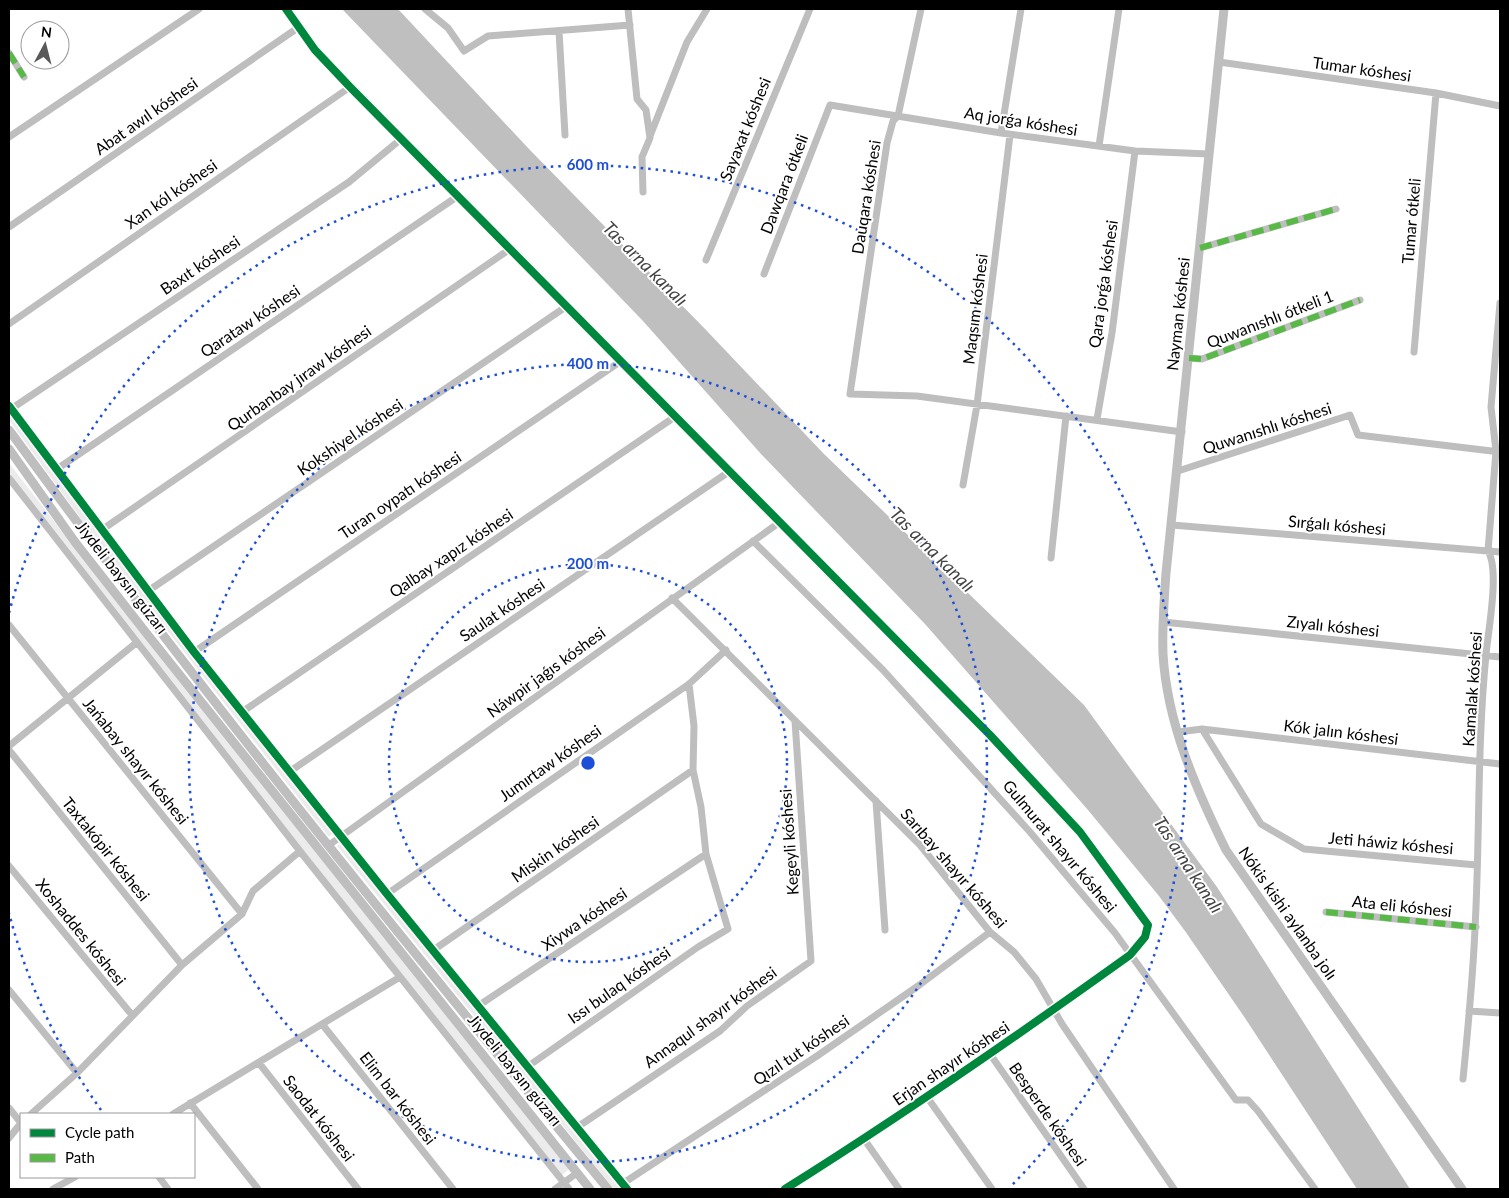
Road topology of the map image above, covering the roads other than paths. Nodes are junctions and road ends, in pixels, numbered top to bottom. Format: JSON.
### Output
{"nodes":[{"id":1,"x":199,"y":9,"type":"edge"},
{"id":2,"x":286,"y":9,"type":"edge"},
{"id":3,"x":425,"y":9,"type":"edge"},
{"id":4,"x":628,"y":9,"type":"edge"},
{"id":5,"x":706,"y":9,"type":"edge"},
{"id":6,"x":810,"y":9,"type":"edge"},
{"id":7,"x":921,"y":9,"type":"edge"},
{"id":8,"x":1021,"y":9,"type":"edge"},
{"id":9,"x":1119,"y":9,"type":"edge"},
{"id":10,"x":1224,"y":9,"type":"edge"},
{"id":11,"x":630,"y":25,"type":"junction"},
{"id":12,"x":299,"y":27,"type":"junction"},
{"id":13,"x":559,"y":31,"type":"junction"},
{"id":14,"x":9,"y":53,"type":"edge"},
{"id":15,"x":1219,"y":62,"type":"junction"},
{"id":16,"x":24,"y":77,"type":"dead end"},
{"id":17,"x":350,"y":87,"type":"junction"},
{"id":18,"x":1436,"y":94,"type":"junction"},
{"id":19,"x":830,"y":105,"type":"joint"},
{"id":20,"x":1500,"y":106,"type":"edge"},
{"id":21,"x":898,"y":116,"type":"junction"},
{"id":22,"x":1001,"y":133,"type":"junction"},
{"id":23,"x":565,"y":135,"type":"dead end"},
{"id":24,"x":1010,"y":135,"type":"junction"},
{"id":25,"x":9,"y":137,"type":"edge"},
{"id":26,"x":650,"y":138,"type":"junction"},
{"id":27,"x":402,"y":139,"type":"junction"},
{"id":28,"x":1099,"y":146,"type":"junction"},
{"id":29,"x":1135,"y":151,"type":"junction"},
{"id":30,"x":1209,"y":154,"type":"junction"},
{"id":31,"x":643,"y":192,"type":"dead end"},
{"id":32,"x":458,"y":196,"type":"junction"},
{"id":33,"x":1336,"y":209,"type":"dead end"},
{"id":34,"x":9,"y":227,"type":"edge"},
{"id":35,"x":1200,"y":248,"type":"junction"},
{"id":36,"x":510,"y":249,"type":"junction"},
{"id":37,"x":706,"y":260,"type":"dead end"},
{"id":38,"x":764,"y":274,"type":"dead end"},
{"id":39,"x":1360,"y":300,"type":"dead end"},
{"id":40,"x":1500,"y":303,"type":"edge"},
{"id":41,"x":567,"y":306,"type":"junction"},
{"id":42,"x":9,"y":324,"type":"edge"},
{"id":43,"x":1414,"y":352,"type":"dead end"},
{"id":44,"x":1189,"y":358,"type":"junction"},
{"id":45,"x":621,"y":361,"type":"junction"},
{"id":46,"x":977,"y":405,"type":"junction"},
{"id":47,"x":10,"y":408,"type":"edge"},
{"id":48,"x":676,"y":416,"type":"junction"},
{"id":49,"x":1066,"y":416,"type":"junction"},
{"id":50,"x":1097,"y":419,"type":"junction"},
{"id":51,"x":9,"y":430,"type":"edge"},
{"id":52,"x":1182,"y":432,"type":"junction"},
{"id":53,"x":9,"y":449,"type":"edge"},
{"id":54,"x":1498,"y":452,"type":"edge"},
{"id":55,"x":57,"y":469,"type":"junction"},
{"id":56,"x":730,"y":471,"type":"junction"},
{"id":57,"x":1178,"y":472,"type":"junction"},
{"id":58,"x":9,"y":478,"type":"edge"},
{"id":59,"x":963,"y":485,"type":"dead end"},
{"id":60,"x":780,"y":522,"type":"junction"},
{"id":61,"x":1172,"y":525,"type":"junction"},
{"id":62,"x":103,"y":529,"type":"junction"},
{"id":63,"x":753,"y":541,"type":"junction"},
{"id":64,"x":1488,"y":551,"type":"junction"},
{"id":65,"x":1500,"y":552,"type":"edge"},
{"id":66,"x":1051,"y":558,"type":"dead end"},
{"id":67,"x":148,"y":591,"type":"junction"},
{"id":68,"x":672,"y":598,"type":"junction"},
{"id":69,"x":1163,"y":622,"type":"junction"},
{"id":70,"x":9,"y":625,"type":"edge"},
{"id":71,"x":136,"y":643,"type":"junction"},
{"id":72,"x":726,"y":650,"type":"junction"},
{"id":73,"x":194,"y":652,"type":"junction"},
{"id":74,"x":1486,"y":656,"type":"junction"},
{"id":75,"x":1500,"y":657,"type":"edge"},
{"id":76,"x":689,"y":684,"type":"junction"},
{"id":77,"x":67,"y":697,"type":"junction"},
{"id":78,"x":242,"y":712,"type":"junction"},
{"id":79,"x":795,"y":720,"type":"junction"},
{"id":80,"x":1202,"y":729,"type":"junction"},
{"id":81,"x":1179,"y":732,"type":"junction"},
{"id":82,"x":9,"y":746,"type":"edge"},
{"id":83,"x":9,"y":750,"type":"edge"},
{"id":84,"x":1481,"y":762,"type":"junction"},
{"id":85,"x":1500,"y":764,"type":"edge"},
{"id":86,"x":693,"y":770,"type":"junction"},
{"id":87,"x":289,"y":772,"type":"junction"},
{"id":88,"x":876,"y":801,"type":"junction"},
{"id":89,"x":340,"y":836,"type":"junction"},
{"id":90,"x":329,"y":845,"type":"junction"},
{"id":91,"x":300,"y":851,"type":"junction"},
{"id":92,"x":706,"y":854,"type":"junction"},
{"id":93,"x":1476,"y":864,"type":"junction"},
{"id":94,"x":9,"y":866,"type":"edge"},
{"id":95,"x":387,"y":894,"type":"junction"},
{"id":96,"x":1326,"y":912,"type":"dead end"},
{"id":97,"x":242,"y":914,"type":"junction"},
{"id":98,"x":1476,"y":927,"type":"junction"},
{"id":99,"x":885,"y":930,"type":"dead end"},
{"id":100,"x":990,"y":932,"type":"junction"},
{"id":101,"x":432,"y":951,"type":"junction"},
{"id":102,"x":1130,"y":954,"type":"junction"},
{"id":103,"x":810,"y":961,"type":"joint"},
{"id":104,"x":182,"y":965,"type":"junction"},
{"id":105,"x":400,"y":978,"type":"junction"},
{"id":106,"x":9,"y":990,"type":"edge"},
{"id":107,"x":478,"y":1006,"type":"junction"},
{"id":108,"x":1054,"y":1009,"type":"junction"},
{"id":109,"x":1469,"y":1011,"type":"junction"},
{"id":110,"x":1500,"y":1012,"type":"edge"},
{"id":111,"x":132,"y":1015,"type":"junction"},
{"id":112,"x":322,"y":1024,"type":"junction"},
{"id":113,"x":990,"y":1054,"type":"junction"},
{"id":114,"x":259,"y":1064,"type":"junction"},
{"id":115,"x":527,"y":1067,"type":"junction"},
{"id":116,"x":77,"y":1073,"type":"junction"},
{"id":117,"x":1462,"y":1079,"type":"dead end"},
{"id":118,"x":927,"y":1097,"type":"junction"},
{"id":119,"x":190,"y":1103,"type":"junction"},
{"id":120,"x":9,"y":1108,"type":"edge"},
{"id":121,"x":32,"y":1113,"type":"edge"},
{"id":122,"x":175,"y":1113,"type":"edge"},
{"id":123,"x":20,"y":1122,"type":"edge"},
{"id":124,"x":20,"y":1124,"type":"edge"},
{"id":125,"x":576,"y":1128,"type":"junction"},
{"id":126,"x":9,"y":1138,"type":"edge"},
{"id":127,"x":864,"y":1139,"type":"junction"},
{"id":128,"x":577,"y":1173,"type":"junction"},
{"id":129,"x":74,"y":1178,"type":"edge"},
{"id":130,"x":160,"y":1178,"type":"edge"},
{"id":131,"x":564,"y":1182,"type":"junction"},
{"id":132,"x":625,"y":1186,"type":"edge"},
{"id":133,"x":65,"y":1187,"type":"edge"},
{"id":134,"x":54,"y":1189,"type":"edge"},
{"id":135,"x":168,"y":1189,"type":"edge"},
{"id":136,"x":258,"y":1189,"type":"edge"},
{"id":137,"x":358,"y":1189,"type":"edge"},
{"id":138,"x":453,"y":1189,"type":"edge"},
{"id":139,"x":555,"y":1189,"type":"edge"},
{"id":140,"x":569,"y":1189,"type":"edge"},
{"id":141,"x":590,"y":1189,"type":"edge"},
{"id":142,"x":608,"y":1189,"type":"edge"},
{"id":143,"x":785,"y":1189,"type":"edge"},
{"id":144,"x":899,"y":1189,"type":"edge"},
{"id":145,"x":992,"y":1189,"type":"edge"},
{"id":146,"x":1084,"y":1189,"type":"edge"},
{"id":147,"x":1174,"y":1189,"type":"edge"},
{"id":148,"x":1315,"y":1189,"type":"edge"},
{"id":149,"x":1462,"y":1189,"type":"edge"}],
"edges":[{"from":1,"to":25,"type":"street"},
{"from":2,"to":12,"type":"street"},
{"from":3,"to":13,"type":"street"},
{"from":4,"to":11,"type":"street"},
{"from":5,"to":26,"type":"street"},
{"from":6,"to":37,"type":"street","name":"Sayaxat kóshesi"},
{"from":7,"to":21,"type":"street","name":"Dauqara kóshesi"},
{"from":8,"to":22,"type":"street"},
{"from":9,"to":28,"type":"street"},
{"from":10,"to":15,"type":"main road","name":"Nayman kóshesi"},
{"from":11,"to":13,"type":"street"},
{"from":11,"to":26,"type":"street"},
{"from":12,"to":17,"type":"street"},
{"from":12,"to":34,"type":"street","name":"Abat awıl kóshesi"},
{"from":13,"to":23,"type":"street"},
{"from":14,"to":16,"type":"street"},
{"from":15,"to":18,"type":"street","name":"Tumar kóshesi"},
{"from":15,"to":30,"type":"main road","name":"Nayman kóshesi"},
{"from":17,"to":27,"type":"street"},
{"from":17,"to":42,"type":"street","name":"Xan kól kóshesi"},
{"from":18,"to":20,"type":"street","name":"Tumar kóshesi"},
{"from":18,"to":43,"type":"street","name":"Tumar ótkeli"},
{"from":19,"to":21,"type":"street","name":"Aq jorǵa kóshesi"},
{"from":19,"to":38,"type":"street","name":"Dawqara ótkeli"},
{"from":21,"to":22,"type":"street","name":"Aq jorǵa kóshesi"},
{"from":21,"to":46,"type":"street","name":"Dauqara kóshesi"},
{"from":22,"to":24,"type":"street","name":"Aq jorǵa kóshesi"},
{"from":24,"to":28,"type":"street","name":"Aq jorǵa kóshesi"},
{"from":24,"to":46,"type":"street","name":"Maqsım kóshesi"},
{"from":26,"to":31,"type":"street"},
{"from":27,"to":32,"type":"street"},
{"from":27,"to":47,"type":"street","name":"Baxıt kóshesi"},
{"from":28,"to":29,"type":"street","name":"Aq jorǵa kóshesi"},
{"from":29,"to":30,"type":"street","name":"Aq jorǵa kóshesi"},
{"from":29,"to":50,"type":"street","name":"Qara jorǵa kóshesi"},
{"from":30,"to":35,"type":"main road","name":"Nayman kóshesi"},
{"from":32,"to":36,"type":"street"},
{"from":32,"to":55,"type":"street","name":"Qarataw kóshesi"},
{"from":33,"to":35,"type":"street"},
{"from":35,"to":44,"type":"main road","name":"Nayman kóshesi"},
{"from":36,"to":41,"type":"street"},
{"from":36,"to":62,"type":"street","name":"Qurbanbay jıraw kóshesi"},
{"from":39,"to":44,"type":"street","name":"Quwanıshlı ótkeli 1"},
{"from":40,"to":54,"type":"street","name":"Kamalak kóshesi"},
{"from":41,"to":45,"type":"street"},
{"from":41,"to":67,"type":"street","name":"Kokshiyel kóshesi"},
{"from":44,"to":52,"type":"main road","name":"Nayman kóshesi"},
{"from":45,"to":48,"type":"street"},
{"from":45,"to":73,"type":"street","name":"Turan oypatı kóshesi"},
{"from":46,"to":49,"type":"street"},
{"from":46,"to":59,"type":"street","name":"Maqsım kóshesi"},
{"from":47,"to":55,"type":"street"},
{"from":48,"to":56,"type":"street"},
{"from":48,"to":78,"type":"street","name":"Qalbay xapız kóshesi"},
{"from":49,"to":50,"type":"street"},
{"from":49,"to":66,"type":"street"},
{"from":50,"to":52,"type":"street"},
{"from":51,"to":90,"type":"main road","name":"Jiydeli baysın gúzarı"},
{"from":52,"to":57,"type":"main road","name":"Nayman kóshesi"},
{"from":53,"to":128,"type":"main road","name":"Jiydeli baysın gúzarı"},
{"from":54,"to":57,"type":"street","name":"Quwanıshlı kóshesi"},
{"from":54,"to":64,"type":"street","name":"Kamalak kóshesi"},
{"from":55,"to":62,"type":"street"},
{"from":56,"to":60,"type":"street"},
{"from":56,"to":87,"type":"street","name":"Saulat kóshesi"},
{"from":57,"to":61,"type":"main road","name":"Nayman kóshesi"},
{"from":58,"to":71,"type":"street"},
{"from":60,"to":63,"type":"street","name":"Náwpir jaǵıs kóshesi"},
{"from":60,"to":102,"type":"street","name":"Erjan shayır kóshesi"},
{"from":61,"to":64,"type":"street","name":"Sırǵalı kóshesi"},
{"from":61,"to":69,"type":"main road","name":"Nayman kóshesi"},
{"from":62,"to":67,"type":"street"},
{"from":63,"to":68,"type":"street","name":"Náwpir jaǵıs kóshesi"},
{"from":63,"to":102,"type":"street","name":"Gulmurat shayır kóshesi"},
{"from":64,"to":65,"type":"street","name":"Sırǵalı kóshesi"},
{"from":64,"to":74,"type":"street","name":"Kamalak kóshesi"},
{"from":67,"to":73,"type":"street"},
{"from":68,"to":72,"type":"street","name":"Sarıbay shayır kóshesi"},
{"from":68,"to":89,"type":"street","name":"Náwpir jaǵıs kóshesi"},
{"from":69,"to":74,"type":"street","name":"Zıyalı kóshesi"},
{"from":69,"to":81,"type":"main road","name":"Nókis kishi aylanba jolı"},
{"from":70,"to":77,"type":"street","name":"Jańabay shayır kóshesi"},
{"from":71,"to":77,"type":"street"},
{"from":71,"to":91,"type":"street"},
{"from":72,"to":76,"type":"street","name":"Jumırtaw kóshesi"},
{"from":72,"to":79,"type":"street","name":"Sarıbay shayır kóshesi"},
{"from":73,"to":78,"type":"street"},
{"from":74,"to":75,"type":"street","name":"Zıyalı kóshesi"},
{"from":74,"to":84,"type":"street","name":"Kamalak kóshesi"},
{"from":76,"to":86,"type":"street"},
{"from":76,"to":95,"type":"street","name":"Jumırtaw kóshesi"},
{"from":77,"to":82,"type":"street"},
{"from":77,"to":97,"type":"street","name":"Jańabay shayır kóshesi"},
{"from":78,"to":87,"type":"street"},
{"from":79,"to":88,"type":"street","name":"Sarıbay shayır kóshesi"},
{"from":79,"to":103,"type":"street","name":"Kegeyli kóshesi"},
{"from":80,"to":81,"type":"street","name":"Kók jalın kóshesi"},
{"from":80,"to":84,"type":"street","name":"Kók jalın kóshesi"},
{"from":80,"to":93,"type":"street","name":"Jeti háwiz kóshesi"},
{"from":81,"to":149,"type":"main road","name":"Nókis kishi aylanba jolı"},
{"from":83,"to":104,"type":"street","name":"Taxtakópir kóshesi"},
{"from":84,"to":85,"type":"street","name":"Kók jalın kóshesi"},
{"from":84,"to":93,"type":"street","name":"Kamalak kóshesi"},
{"from":86,"to":92,"type":"street"},
{"from":86,"to":101,"type":"street","name":"Miskin kóshesi"},
{"from":87,"to":89,"type":"street"},
{"from":88,"to":99,"type":"street"},
{"from":88,"to":100,"type":"street","name":"Sarıbay shayır kóshesi"},
{"from":89,"to":90,"type":"street","name":"Náwpir jaǵıs kóshesi"},
{"from":89,"to":95,"type":"street"},
{"from":90,"to":142,"type":"main road","name":"Jiydeli baysın gúzarı"},
{"from":91,"to":97,"type":"street"},
{"from":91,"to":105,"type":"street"},
{"from":92,"to":107,"type":"street","name":"Xiywa kóshesi"},
{"from":92,"to":115,"type":"street","name":"Issı bulaq kóshesi"},
{"from":93,"to":98,"type":"street","name":"Kamalak kóshesi"},
{"from":94,"to":111,"type":"street","name":"Xoshaddes kóshesi"},
{"from":95,"to":101,"type":"street"},
{"from":96,"to":98,"type":"street","name":"Ata eli kóshesi"},
{"from":97,"to":104,"type":"street"},
{"from":98,"to":109,"type":"street","name":"Kamalak kóshesi"},
{"from":100,"to":108,"type":"street","name":"Sarıbay shayır kóshesi"},
{"from":100,"to":132,"type":"street","name":"Qızıl tut kóshesi"},
{"from":101,"to":107,"type":"street"},
{"from":102,"to":108,"type":"street","name":"Erjan shayır kóshesi"},
{"from":102,"to":148,"type":"street","name":"Gulmurat shayır kóshesi"},
{"from":103,"to":125,"type":"street","name":"Annaqul shayır kóshesi"},
{"from":104,"to":111,"type":"street"},
{"from":105,"to":112,"type":"street"},
{"from":105,"to":131,"type":"street"},
{"from":106,"to":116,"type":"street"},
{"from":107,"to":115,"type":"street"},
{"from":108,"to":113,"type":"street","name":"Erjan shayır kóshesi"},
{"from":108,"to":147,"type":"street","name":"Sarıbay shayır kóshesi"},
{"from":109,"to":110,"type":"street"},
{"from":109,"to":117,"type":"street","name":"Kamalak kóshesi"},
{"from":111,"to":116,"type":"street"},
{"from":112,"to":114,"type":"street"},
{"from":112,"to":138,"type":"street","name":"Elim bar kóshesi"},
{"from":113,"to":118,"type":"street","name":"Erjan shayır kóshesi"},
{"from":113,"to":146,"type":"street","name":"Besperde kóshesi"},
{"from":114,"to":119,"type":"street"},
{"from":114,"to":137,"type":"street","name":"Saodat kóshesi"},
{"from":115,"to":125,"type":"street"},
{"from":116,"to":121,"type":"street"},
{"from":118,"to":127,"type":"street","name":"Erjan shayır kóshesi"},
{"from":118,"to":145,"type":"street"},
{"from":119,"to":122,"type":"street"},
{"from":119,"to":136,"type":"street"},
{"from":120,"to":123,"type":"street"},
{"from":124,"to":126,"type":"street"},
{"from":125,"to":132,"type":"street"},
{"from":127,"to":143,"type":"street","name":"Erjan shayır kóshesi"},
{"from":127,"to":144,"type":"street"},
{"from":128,"to":131,"type":"street"},
{"from":128,"to":141,"type":"main road","name":"Jiydeli baysın gúzarı"},
{"from":129,"to":133,"type":"street"},
{"from":130,"to":135,"type":"street"},
{"from":131,"to":139,"type":"street"},
{"from":131,"to":140,"type":"street"},
{"from":133,"to":134,"type":"street"}]}
